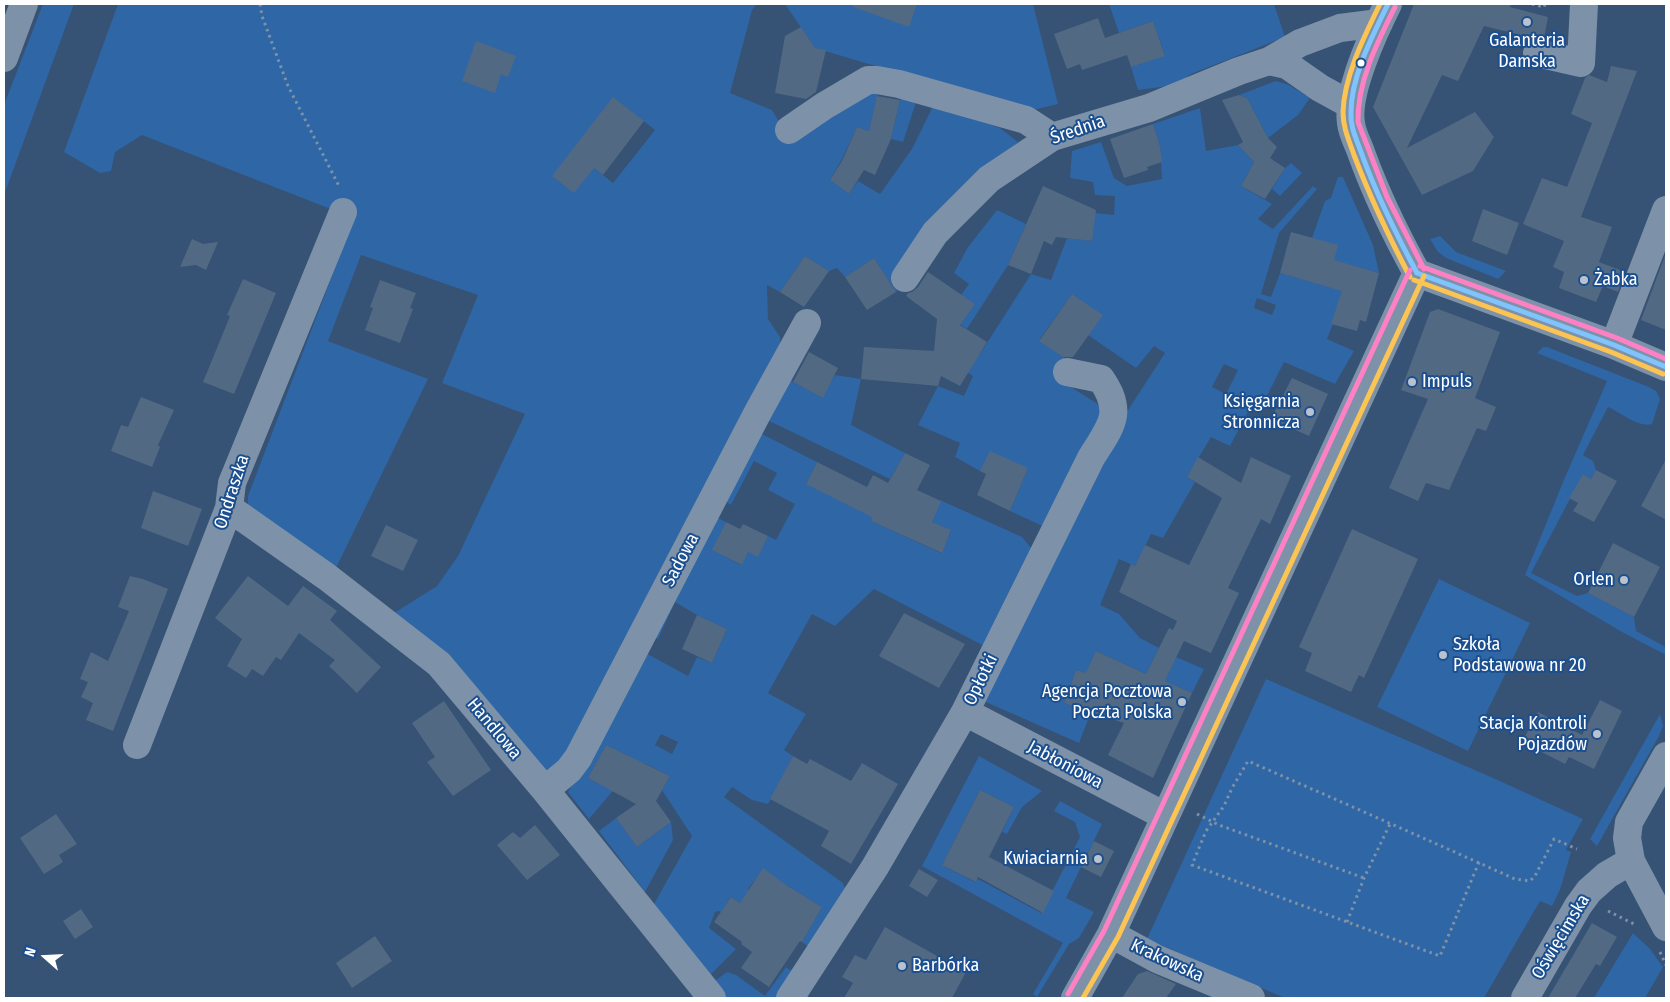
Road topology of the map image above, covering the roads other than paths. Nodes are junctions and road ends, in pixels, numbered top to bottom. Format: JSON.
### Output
{"nodes":[{"id":1,"x":24,"y":4,"type":"edge"},
{"id":2,"x":1584,"y":4,"type":"edge"},
{"id":3,"x":1383,"y":13,"type":"edge"},
{"id":4,"x":1536,"y":53,"type":"dead end"},
{"id":5,"x":4,"y":58,"type":"edge"},
{"id":6,"x":1269,"y":61,"type":"junction"},
{"id":7,"x":1351,"y":105,"type":"junction"},
{"id":8,"x":788,"y":130,"type":"dead end"},
{"id":9,"x":1052,"y":137,"type":"junction"},
{"id":10,"x":1666,"y":210,"type":"edge"},
{"id":11,"x":343,"y":212,"type":"road end"},
{"id":12,"x":1417,"y":273,"type":"junction"},
{"id":13,"x":905,"y":278,"type":"dead end"},
{"id":14,"x":807,"y":322,"type":"dead end"},
{"id":15,"x":1614,"y":345,"type":"junction"},
{"id":16,"x":1666,"y":367,"type":"edge"},
{"id":17,"x":1067,"y":372,"type":"dead end"},
{"id":18,"x":229,"y":508,"type":"junction"},
{"id":19,"x":966,"y":712,"type":"junction"},
{"id":20,"x":137,"y":745,"type":"dead end"},
{"id":21,"x":1666,"y":756,"type":"edge"},
{"id":22,"x":545,"y":790,"type":"junction"},
{"id":23,"x":1165,"y":816,"type":"junction"},
{"id":24,"x":1631,"y":861,"type":"junction"},
{"id":25,"x":1111,"y":934,"type":"junction"},
{"id":26,"x":1662,"y":937,"type":"edge"},
{"id":27,"x":712,"y":998,"type":"edge"},
{"id":28,"x":790,"y":998,"type":"edge"},
{"id":29,"x":1075,"y":998,"type":"edge"},
{"id":30,"x":1251,"y":998,"type":"edge"},
{"id":31,"x":1524,"y":998,"type":"edge"}],
"edges":[{"from":1,"to":5,"type":"street"},
{"from":2,"to":4,"type":"street"},
{"from":3,"to":6,"type":"street","name":"Średnia"},
{"from":3,"to":7,"type":"street"},
{"from":6,"to":7,"type":"street"},
{"from":6,"to":9,"type":"street","name":"Średnia"},
{"from":7,"to":12,"type":"street"},
{"from":8,"to":9,"type":"street"},
{"from":9,"to":13,"type":"street","name":"Średnia"},
{"from":10,"to":15,"type":"street"},
{"from":11,"to":18,"type":"street","name":"Ondraszka"},
{"from":12,"to":15,"type":"street"},
{"from":12,"to":23,"type":"street"},
{"from":14,"to":22,"type":"street","name":"Sadowa"},
{"from":15,"to":16,"type":"street"},
{"from":17,"to":19,"type":"street","name":"Opłotki"},
{"from":18,"to":20,"type":"street","name":"Ondraszka"},
{"from":18,"to":22,"type":"street","name":"Handlowa"},
{"from":19,"to":23,"type":"street","name":"Jabłoniowa"},
{"from":19,"to":28,"type":"street","name":"Opłotki"},
{"from":21,"to":24,"type":"street"},
{"from":22,"to":27,"type":"street","name":"Handlowa"},
{"from":23,"to":25,"type":"street"},
{"from":24,"to":26,"type":"street"},
{"from":24,"to":31,"type":"street","name":"Oświęcimska"},
{"from":25,"to":29,"type":"street"},
{"from":25,"to":30,"type":"street","name":"Krakowska"}]}
